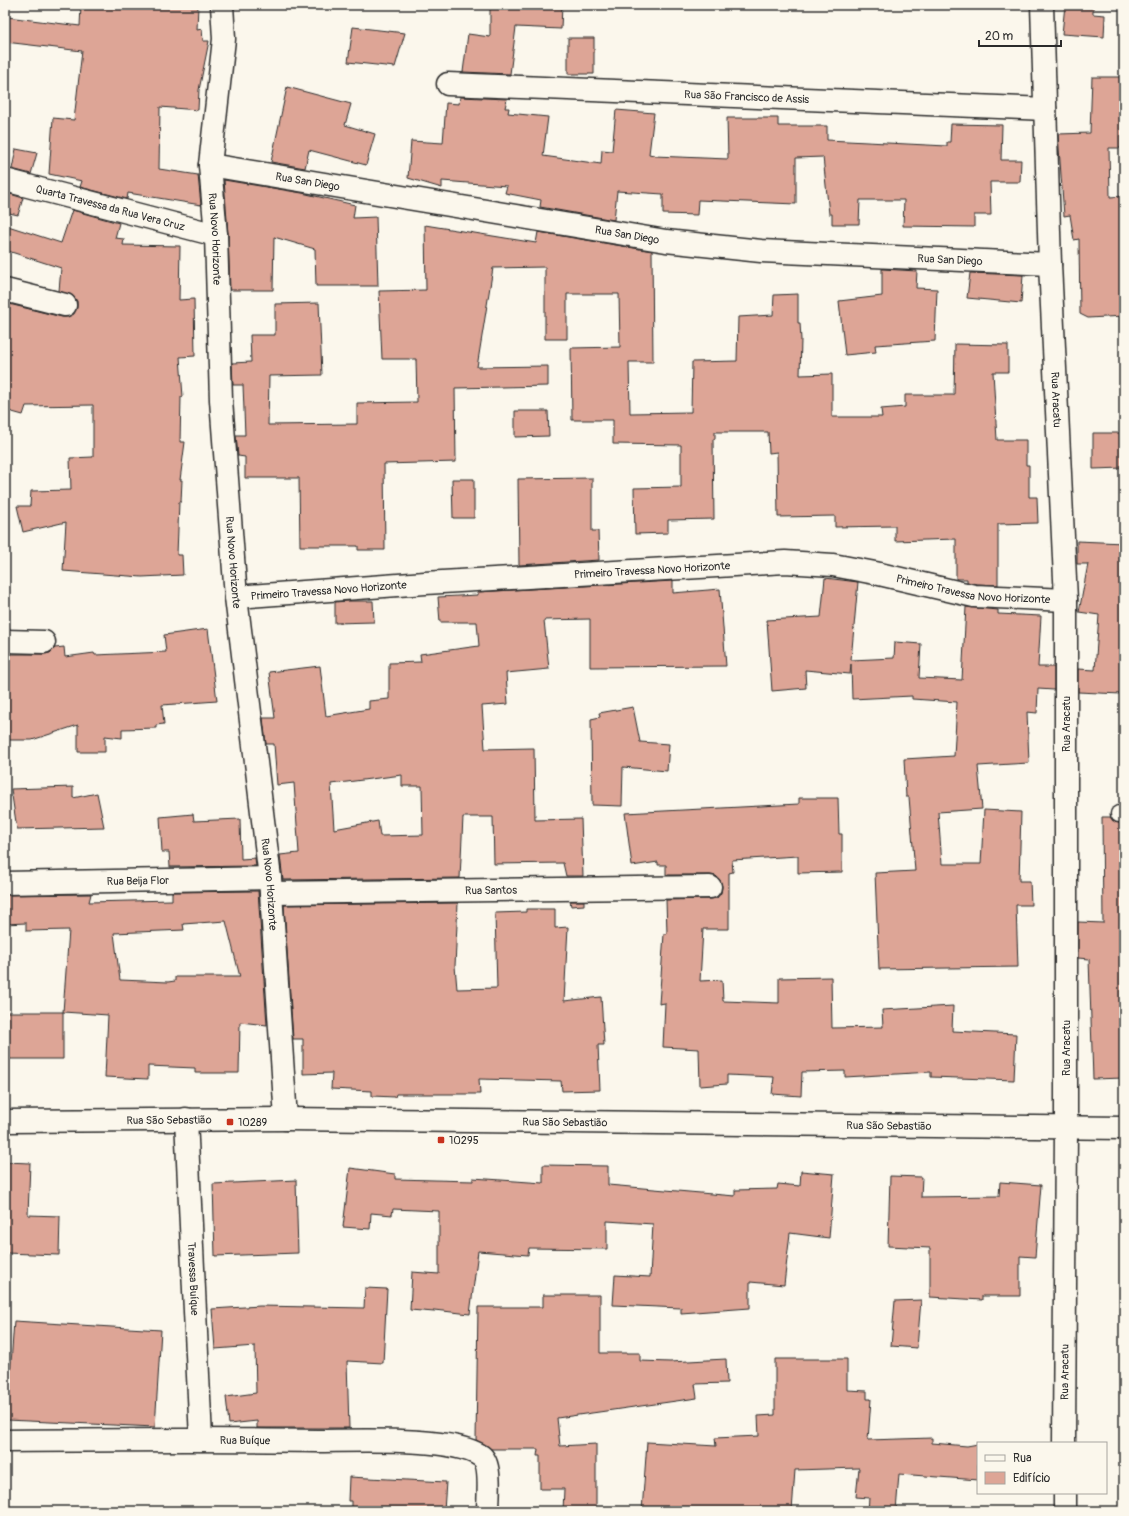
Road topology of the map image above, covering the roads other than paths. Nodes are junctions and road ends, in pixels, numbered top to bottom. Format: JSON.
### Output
{"nodes":[{"id":1,"x":222,"y":5,"type":"edge"},
{"id":2,"x":1042,"y":5,"type":"edge"},
{"id":3,"x":448,"y":84,"type":"dead end"},
{"id":4,"x":1045,"y":109,"type":"junction"},
{"id":5,"x":210,"y":165,"type":"junction"},
{"id":6,"x":5,"y":180,"type":"edge"},
{"id":7,"x":216,"y":235,"type":"junction"},
{"id":8,"x":1050,"y":264,"type":"junction"},
{"id":9,"x":5,"y":290,"type":"edge"},
{"id":10,"x":66,"y":305,"type":"dead end"},
{"id":11,"x":236,"y":597,"type":"junction"},
{"id":12,"x":1066,"y":600,"type":"junction"},
{"id":13,"x":5,"y":641,"type":"edge"},
{"id":14,"x":44,"y":642,"type":"dead end"},
{"id":15,"x":5,"y":883,"type":"edge"},
{"id":16,"x":270,"y":885,"type":"junction"},
{"id":17,"x":710,"y":886,"type":"dead end"},
{"id":18,"x":186,"y":1119,"type":"junction"},
{"id":19,"x":286,"y":1119,"type":"junction"},
{"id":20,"x":5,"y":1121,"type":"edge"},
{"id":21,"x":1066,"y":1127,"type":"junction"},
{"id":22,"x":1124,"y":1128,"type":"edge"},
{"id":23,"x":201,"y":1439,"type":"junction"},
{"id":24,"x":5,"y":1441,"type":"edge"},
{"id":25,"x":1064,"y":1442,"type":"edge"},
{"id":26,"x":1065,"y":1494,"type":"edge"},
{"id":27,"x":488,"y":1511,"type":"edge"},
{"id":28,"x":1065,"y":1511,"type":"edge"}],
"edges":[{"from":1,"to":5,"type":"street","name":"Rua Novo Horizonte"},
{"from":2,"to":4,"type":"street","name":"Rua Aracatu"},
{"from":3,"to":4,"type":"street","name":"Rua São Francisco de Assis"},
{"from":4,"to":8,"type":"street","name":"Rua Aracatu"},
{"from":5,"to":7,"type":"street","name":"Rua Novo Horizonte"},
{"from":5,"to":8,"type":"street","name":"Rua San Diego"},
{"from":6,"to":7,"type":"street","name":"Quarta Travessa da Rua Vera Cruz"},
{"from":7,"to":11,"type":"street","name":"Rua Novo Horizonte"},
{"from":8,"to":12,"type":"street","name":"Rua Aracatu"},
{"from":9,"to":10,"type":"street"},
{"from":11,"to":12,"type":"street","name":"Primeiro Travessa Novo Horizonte"},
{"from":11,"to":16,"type":"street","name":"Rua Novo Horizonte"},
{"from":12,"to":21,"type":"street","name":"Rua Aracatu"},
{"from":13,"to":14,"type":"street"},
{"from":15,"to":16,"type":"street","name":"Rua Beija Flor"},
{"from":16,"to":17,"type":"street","name":"Rua Santos"},
{"from":16,"to":19,"type":"street","name":"Rua Novo Horizonte"},
{"from":18,"to":19,"type":"street","name":"Rua São Sebastião"},
{"from":18,"to":20,"type":"street","name":"Rua São Sebastião"},
{"from":18,"to":23,"type":"street","name":"Travessa Buíque"},
{"from":19,"to":21,"type":"street","name":"Rua São Sebastião"},
{"from":21,"to":22,"type":"street","name":"Rua São Sebastião"},
{"from":21,"to":25,"type":"street","name":"Rua Aracatu"},
{"from":23,"to":24,"type":"street","name":"Rua Buíque"},
{"from":23,"to":27,"type":"street","name":"Rua Buíque"},
{"from":26,"to":28,"type":"street"}]}
